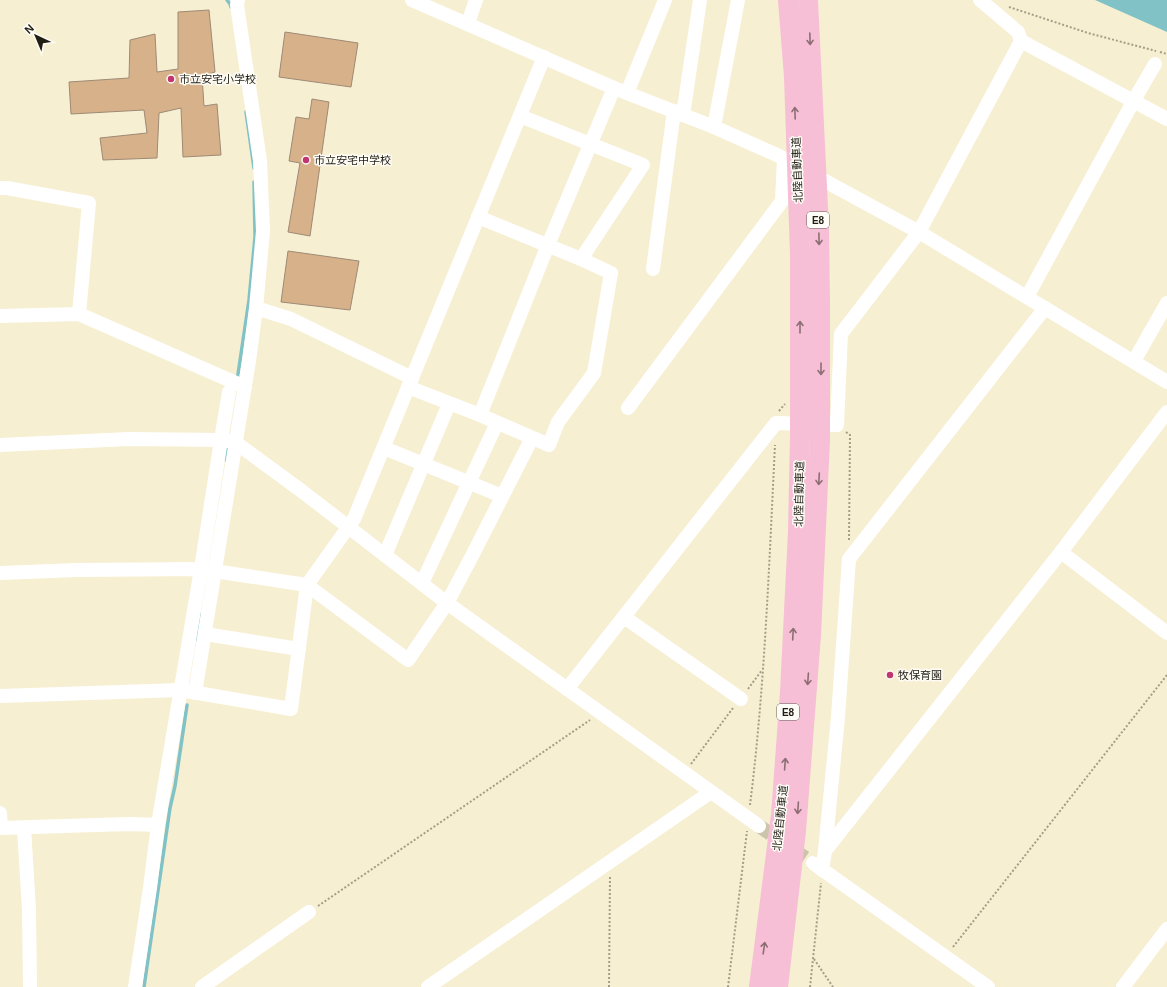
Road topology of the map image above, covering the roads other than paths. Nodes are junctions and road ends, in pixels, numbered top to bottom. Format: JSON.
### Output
{"nodes":[{"id":1,"x":238,"y":0,"type":"edge"},
{"id":2,"x":412,"y":0,"type":"edge"},
{"id":3,"x":476,"y":0,"type":"edge"},
{"id":4,"x":665,"y":0,"type":"edge"},
{"id":5,"x":700,"y":0,"type":"edge"},
{"id":6,"x":738,"y":0,"type":"edge"},
{"id":7,"x":788,"y":0,"type":"edge"},
{"id":8,"x":808,"y":0,"type":"edge"},
{"id":9,"x":980,"y":0,"type":"edge"},
{"id":10,"x":468,"y":23,"type":"junction"},
{"id":11,"x":1021,"y":41,"type":"junction"},
{"id":12,"x":544,"y":57,"type":"junction"},
{"id":13,"x":1155,"y":64,"type":"dead end"},
{"id":14,"x":620,"y":90,"type":"junction"},
{"id":15,"x":1134,"y":100,"type":"junction"},
{"id":16,"x":679,"y":113,"type":"junction"},
{"id":17,"x":520,"y":116,"type":"junction"},
{"id":18,"x":1167,"y":119,"type":"edge"},
{"id":19,"x":714,"y":127,"type":"junction"},
{"id":20,"x":591,"y":143,"type":"junction"},
{"id":21,"x":784,"y":159,"type":"junction"},
{"id":22,"x":0,"y":188,"type":"edge"},
{"id":23,"x":478,"y":216,"type":"junction"},
{"id":24,"x":919,"y":232,"type":"junction"},
{"id":25,"x":548,"y":245,"type":"junction"},
{"id":26,"x":581,"y":259,"type":"junction"},
{"id":27,"x":653,"y":269,"type":"dead end"},
{"id":28,"x":1027,"y":297,"type":"junction"},
{"id":29,"x":1167,"y":303,"type":"edge"},
{"id":30,"x":256,"y":308,"type":"junction"},
{"id":31,"x":1045,"y":308,"type":"junction"},
{"id":32,"x":79,"y":314,"type":"junction"},
{"id":33,"x":0,"y":316,"type":"edge"},
{"id":34,"x":1134,"y":361,"type":"junction"},
{"id":35,"x":410,"y":382,"type":"junction"},
{"id":36,"x":1167,"y":382,"type":"edge"},
{"id":37,"x":230,"y":387,"type":"junction"},
{"id":38,"x":245,"y":387,"type":"junction"},
{"id":39,"x":449,"y":404,"type":"junction"},
{"id":40,"x":628,"y":408,"type":"dead end"},
{"id":41,"x":1167,"y":412,"type":"edge"},
{"id":42,"x":480,"y":415,"type":"junction"},
{"id":43,"x":497,"y":423,"type":"junction"},
{"id":44,"x":532,"y":438,"type":"junction"},
{"id":45,"x":221,"y":440,"type":"junction"},
{"id":46,"x":235,"y":442,"type":"junction"},
{"id":47,"x":0,"y":445,"type":"edge"},
{"id":48,"x":384,"y":448,"type":"junction"},
{"id":49,"x":424,"y":464,"type":"junction"},
{"id":50,"x":469,"y":483,"type":"junction"},
{"id":51,"x":502,"y":496,"type":"junction"},
{"id":52,"x":348,"y":527,"type":"junction"},
{"id":53,"x":1061,"y":552,"type":"junction"},
{"id":54,"x":385,"y":555,"type":"junction"},
{"id":55,"x":208,"y":570,"type":"junction"},
{"id":56,"x":0,"y":573,"type":"edge"},
{"id":57,"x":422,"y":584,"type":"junction"},
{"id":58,"x":307,"y":585,"type":"junction"},
{"id":59,"x":447,"y":603,"type":"junction"},
{"id":60,"x":624,"y":617,"type":"junction"},
{"id":61,"x":1167,"y":633,"type":"edge"},
{"id":62,"x":204,"y":634,"type":"junction"},
{"id":63,"x":299,"y":649,"type":"junction"},
{"id":64,"x":567,"y":689,"type":"junction"},
{"id":65,"x":180,"y":690,"type":"junction"},
{"id":66,"x":195,"y":693,"type":"junction"},
{"id":67,"x":0,"y":696,"type":"edge"},
{"id":68,"x":741,"y":699,"type":"road end"},
{"id":69,"x":711,"y":792,"type":"junction"},
{"id":70,"x":0,"y":813,"type":"edge"},
{"id":71,"x":754,"y":822,"type":"tunnel mouth"},
{"id":72,"x":158,"y":825,"type":"junction"},
{"id":73,"x":0,"y":828,"type":"edge"},
{"id":74,"x":24,"y":828,"type":"junction"},
{"id":75,"x":825,"y":851,"type":"junction"},
{"id":76,"x":309,"y":912,"type":"road end"},
{"id":77,"x":1167,"y":930,"type":"edge"},
{"id":78,"x":30,"y":987,"type":"edge"},
{"id":79,"x":135,"y":987,"type":"edge"},
{"id":80,"x":202,"y":987,"type":"edge"},
{"id":81,"x":428,"y":987,"type":"edge"},
{"id":82,"x":759,"y":987,"type":"edge"},
{"id":83,"x":778,"y":987,"type":"edge"},
{"id":84,"x":988,"y":987,"type":"edge"},
{"id":85,"x":1123,"y":987,"type":"edge"}],
"edges":[{"from":1,"to":30,"type":"street"},
{"from":2,"to":10,"type":"street"},
{"from":3,"to":10,"type":"street"},
{"from":4,"to":14,"type":"street"},
{"from":5,"to":16,"type":"street"},
{"from":6,"to":19,"type":"street"},
{"from":82,"to":7,"type":"highway","name":"北陸自動車道","number":"E8","one_way":true},
{"from":8,"to":83,"type":"highway","name":"北陸自動車道","number":"E8","one_way":true},
{"from":9,"to":11,"type":"street"},
{"from":10,"to":12,"type":"street"},
{"from":11,"to":15,"type":"street"},
{"from":11,"to":24,"type":"street"},
{"from":12,"to":14,"type":"street"},
{"from":12,"to":17,"type":"street"},
{"from":13,"to":15,"type":"street"},
{"from":14,"to":16,"type":"street"},
{"from":14,"to":20,"type":"street"},
{"from":15,"to":18,"type":"street"},
{"from":15,"to":28,"type":"street"},
{"from":16,"to":19,"type":"street"},
{"from":16,"to":27,"type":"street"},
{"from":17,"to":20,"type":"street"},
{"from":17,"to":23,"type":"street"},
{"from":19,"to":21,"type":"street"},
{"from":20,"to":25,"type":"street"},
{"from":20,"to":26,"type":"street"},
{"from":21,"to":24,"type":"street"},
{"from":21,"to":40,"type":"street"},
{"from":22,"to":32,"type":"street"},
{"from":23,"to":25,"type":"street"},
{"from":23,"to":35,"type":"street"},
{"from":24,"to":28,"type":"street"},
{"from":24,"to":60,"type":"street"},
{"from":25,"to":26,"type":"street"},
{"from":25,"to":42,"type":"street"},
{"from":26,"to":44,"type":"street"},
{"from":28,"to":31,"type":"street"},
{"from":29,"to":34,"type":"street"},
{"from":30,"to":35,"type":"street"},
{"from":30,"to":38,"type":"street"},
{"from":31,"to":34,"type":"street"},
{"from":31,"to":75,"type":"street"},
{"from":32,"to":33,"type":"street"},
{"from":32,"to":37,"type":"street"},
{"from":34,"to":36,"type":"street"},
{"from":35,"to":39,"type":"street"},
{"from":35,"to":48,"type":"street"},
{"from":37,"to":38,"type":"street"},
{"from":37,"to":45,"type":"street"},
{"from":38,"to":46,"type":"street"},
{"from":39,"to":42,"type":"street"},
{"from":39,"to":49,"type":"street"},
{"from":41,"to":53,"type":"street"},
{"from":42,"to":43,"type":"street"},
{"from":43,"to":44,"type":"street"},
{"from":43,"to":50,"type":"street"},
{"from":44,"to":51,"type":"street"},
{"from":45,"to":46,"type":"street"},
{"from":45,"to":47,"type":"street"},
{"from":45,"to":55,"type":"street"},
{"from":46,"to":52,"type":"street"},
{"from":46,"to":55,"type":"street"},
{"from":48,"to":49,"type":"street"},
{"from":48,"to":52,"type":"street"},
{"from":49,"to":50,"type":"street"},
{"from":49,"to":54,"type":"street"},
{"from":50,"to":51,"type":"street"},
{"from":50,"to":57,"type":"street"},
{"from":51,"to":59,"type":"street"},
{"from":52,"to":54,"type":"street"},
{"from":52,"to":58,"type":"street"},
{"from":53,"to":61,"type":"street"},
{"from":53,"to":75,"type":"street"},
{"from":54,"to":57,"type":"street"},
{"from":55,"to":56,"type":"street"},
{"from":55,"to":58,"type":"street"},
{"from":55,"to":62,"type":"street"},
{"from":55,"to":65,"type":"street"},
{"from":57,"to":59,"type":"street"},
{"from":58,"to":59,"type":"street"},
{"from":58,"to":63,"type":"street"},
{"from":59,"to":64,"type":"street"},
{"from":60,"to":64,"type":"street"},
{"from":60,"to":68,"type":"street"},
{"from":62,"to":63,"type":"street"},
{"from":62,"to":66,"type":"street"},
{"from":63,"to":66,"type":"street"},
{"from":64,"to":69,"type":"street"},
{"from":65,"to":66,"type":"street"},
{"from":65,"to":67,"type":"street"},
{"from":65,"to":72,"type":"street"},
{"from":69,"to":71,"type":"street"},
{"from":69,"to":81,"type":"street"},
{"from":70,"to":73,"type":"street"},
{"from":72,"to":74,"type":"street"},
{"from":72,"to":79,"type":"street"},
{"from":73,"to":74,"type":"street"},
{"from":74,"to":78,"type":"street"},
{"from":75,"to":84,"type":"street"},
{"from":76,"to":80,"type":"street"},
{"from":77,"to":85,"type":"street"}]}
